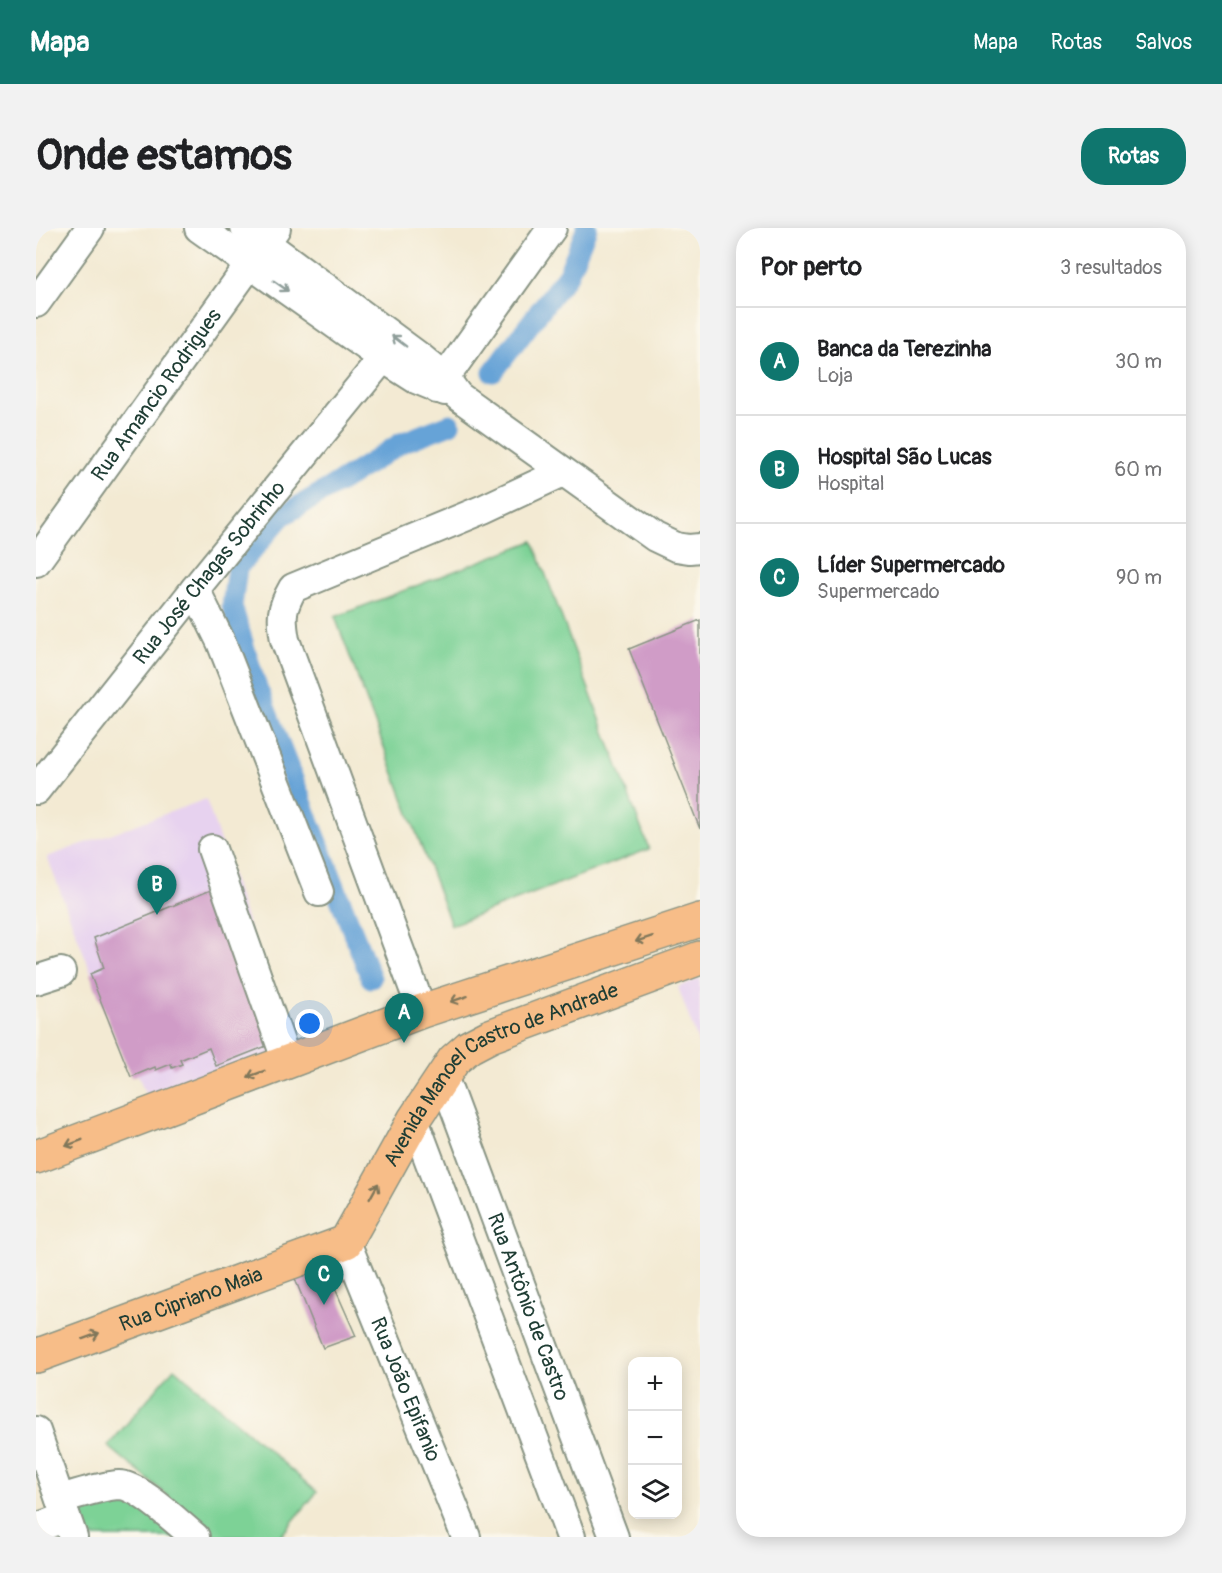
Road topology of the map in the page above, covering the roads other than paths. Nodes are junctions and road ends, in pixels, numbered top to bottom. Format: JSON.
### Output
{"nodes":[{"id":1,"x":90,"y":228,"type":"edge"},
{"id":2,"x":199,"y":228,"type":"edge"},
{"id":3,"x":552,"y":228,"type":"edge"},
{"id":4,"x":259,"y":241,"type":"edge"},
{"id":5,"x":36,"y":303,"type":"edge"},
{"id":6,"x":340,"y":313,"type":"junction"},
{"id":7,"x":383,"y":358,"type":"junction"},
{"id":8,"x":447,"y":388,"type":"junction"},
{"id":9,"x":563,"y":472,"type":"junction"},
{"id":10,"x":700,"y":548,"type":"edge"},
{"id":11,"x":36,"y":562,"type":"edge"},
{"id":12,"x":195,"y":589,"type":"junction"},
{"id":13,"x":36,"y":790,"type":"edge"},
{"id":14,"x":212,"y":849,"type":"dead end"},
{"id":15,"x":319,"y":892,"type":"dead end"},
{"id":16,"x":695,"y":942,"type":"edge"},
{"id":17,"x":422,"y":1011,"type":"junction"},
{"id":18,"x":288,"y":1062,"type":"junction"},
{"id":19,"x":443,"y":1076,"type":"junction"},
{"id":20,"x":414,"y":1120,"type":"junction"},
{"id":21,"x":36,"y":1157,"type":"edge"},
{"id":22,"x":346,"y":1242,"type":"junction"},
{"id":23,"x":36,"y":1356,"type":"edge"},
{"id":24,"x":36,"y":1431,"type":"edge"},
{"id":25,"x":66,"y":1518,"type":"edge"},
{"id":26,"x":36,"y":1528,"type":"edge"},
{"id":27,"x":195,"y":1537,"type":"edge"},
{"id":28,"x":466,"y":1537,"type":"edge"},
{"id":29,"x":571,"y":1537,"type":"edge"},
{"id":30,"x":614,"y":1537,"type":"edge"}],
"edges":[{"from":1,"to":5,"type":"street"},
{"from":2,"to":4,"type":"street"},
{"from":3,"to":8,"type":"street"},
{"from":4,"to":6,"type":"street"},
{"from":4,"to":11,"type":"street","name":"Rua Amancio Rodrigues"},
{"from":6,"to":7,"type":"street"},
{"from":8,"to":6,"type":"street","one_way":true},
{"from":7,"to":8,"type":"street"},
{"from":7,"to":12,"type":"street","name":"Rua José Chagas Sobrinho"},
{"from":8,"to":9,"type":"street"},
{"from":9,"to":10,"type":"street"},
{"from":9,"to":17,"type":"street"},
{"from":12,"to":13,"type":"street","name":"Rua José Chagas Sobrinho"},
{"from":12,"to":15,"type":"street"},
{"from":14,"to":18,"type":"street"},
{"from":16,"to":17,"type":"main road","name":"Avenida Manoel Castro de Andrade","one_way":true},
{"from":16,"to":19,"type":"main road","name":"Avenida Manoel Castro de Andrade"},
{"from":17,"to":18,"type":"main road","name":"Avenida Manoel Castro de Andrade"},
{"from":18,"to":21,"type":"main road","name":"Avenida Manoel Castro de Andrade","one_way":true},
{"from":19,"to":20,"type":"main road","name":"Avenida Manoel Castro de Andrade"},
{"from":19,"to":30,"type":"street","name":"Rua Antônio de Castro"},
{"from":22,"to":20,"type":"main road","name":"Avenida Manoel Castro de Andrade","one_way":true},
{"from":20,"to":29,"type":"street","name":"Rua Antônio de Castro"},
{"from":23,"to":22,"type":"main road","name":"Rua Cipriano Maia","one_way":true},
{"from":22,"to":28,"type":"street","name":"Rua João Epifanio"},
{"from":24,"to":25,"type":"street"},
{"from":25,"to":26,"type":"street"},
{"from":25,"to":27,"type":"street"}]}
